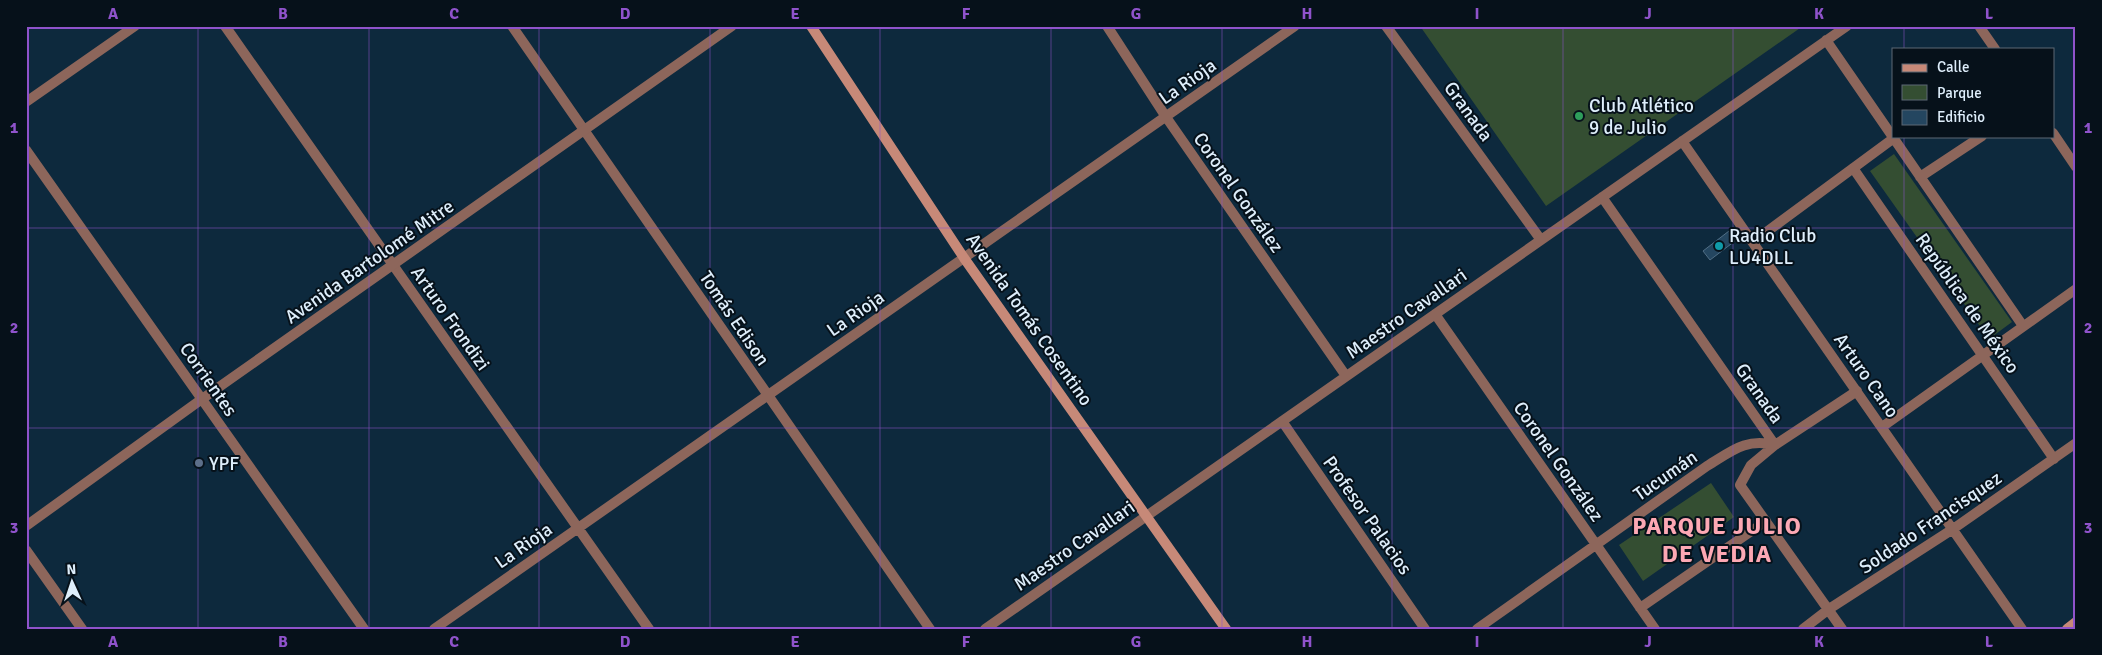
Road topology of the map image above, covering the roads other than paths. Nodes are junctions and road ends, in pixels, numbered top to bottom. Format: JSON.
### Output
{"nodes":[{"id":1,"x":135,"y":26,"type":"edge"},
{"id":2,"x":225,"y":26,"type":"edge"},
{"id":3,"x":512,"y":26,"type":"edge"},
{"id":4,"x":732,"y":26,"type":"edge"},
{"id":5,"x":811,"y":26,"type":"edge"},
{"id":6,"x":1107,"y":26,"type":"edge"},
{"id":7,"x":1296,"y":26,"type":"edge"},
{"id":8,"x":1386,"y":26,"type":"edge"},
{"id":9,"x":1847,"y":26,"type":"edge"},
{"id":10,"x":1980,"y":26,"type":"edge"},
{"id":11,"x":1826,"y":40,"type":"junction"},
{"id":12,"x":1994,"y":48,"type":"edge"},
{"id":13,"x":26,"y":102,"type":"edge"},
{"id":14,"x":1166,"y":117,"type":"junction"},
{"id":15,"x":585,"y":129,"type":"junction"},
{"id":16,"x":2054,"y":134,"type":"edge"},
{"id":17,"x":1892,"y":135,"type":"edge"},
{"id":18,"x":1894,"y":138,"type":"joint"},
{"id":19,"x":1979,"y":138,"type":"edge"},
{"id":20,"x":1682,"y":141,"type":"junction"},
{"id":21,"x":26,"y":150,"type":"edge"},
{"id":22,"x":2076,"y":166,"type":"edge"},
{"id":23,"x":1853,"y":168,"type":"junction"},
{"id":24,"x":1920,"y":176,"type":"junction"},
{"id":25,"x":1602,"y":197,"type":"junction"},
{"id":26,"x":1541,"y":240,"type":"junction"},
{"id":27,"x":1753,"y":242,"type":"junction"},
{"id":28,"x":964,"y":258,"type":"junction"},
{"id":29,"x":394,"y":266,"type":"junction"},
{"id":30,"x":2076,"y":289,"type":"edge"},
{"id":31,"x":1435,"y":314,"type":"junction"},
{"id":32,"x":2024,"y":326,"type":"junction"},
{"id":33,"x":1982,"y":356,"type":"junction"},
{"id":34,"x":1346,"y":376,"type":"junction"},
{"id":35,"x":1857,"y":391,"type":"junction"},
{"id":36,"x":767,"y":396,"type":"junction"},
{"id":37,"x":202,"y":399,"type":"junction"},
{"id":38,"x":1282,"y":421,"type":"junction"},
{"id":39,"x":1882,"y":427,"type":"junction"},
{"id":40,"x":2076,"y":443,"type":"edge"},
{"id":41,"x":1775,"y":445,"type":"junction"},
{"id":42,"x":2054,"y":458,"type":"junction"},
{"id":43,"x":1146,"y":516,"type":"junction"},
{"id":44,"x":1766,"y":521,"type":"junction"},
{"id":45,"x":26,"y":526,"type":"edge"},
{"id":46,"x":578,"y":528,"type":"junction"},
{"id":47,"x":1953,"y":529,"type":"junction"},
{"id":48,"x":1596,"y":544,"type":"junction"},
{"id":49,"x":26,"y":550,"type":"edge"},
{"id":50,"x":1640,"y":608,"type":"junction"},
{"id":51,"x":1829,"y":609,"type":"junction"},
{"id":52,"x":2076,"y":622,"type":"edge"},
{"id":53,"x":82,"y":629,"type":"edge"},
{"id":54,"x":364,"y":629,"type":"edge"},
{"id":55,"x":434,"y":629,"type":"edge"},
{"id":56,"x":649,"y":629,"type":"edge"},
{"id":57,"x":930,"y":629,"type":"edge"},
{"id":58,"x":985,"y":629,"type":"edge"},
{"id":59,"x":1226,"y":629,"type":"edge"},
{"id":60,"x":1425,"y":629,"type":"edge"},
{"id":61,"x":1477,"y":629,"type":"edge"},
{"id":62,"x":1655,"y":629,"type":"edge"},
{"id":63,"x":1802,"y":629,"type":"edge"},
{"id":64,"x":1842,"y":629,"type":"edge"},
{"id":65,"x":2022,"y":629,"type":"edge"},
{"id":66,"x":2066,"y":629,"type":"edge"}],
"edges":[{"from":1,"to":13,"type":"street"},
{"from":2,"to":29,"type":"street","name":"Arturo Frondizi"},
{"from":3,"to":15,"type":"street","name":"Tomás Edison"},
{"from":4,"to":15,"type":"street","name":"Avenida Bartolomé Mitre"},
{"from":5,"to":28,"type":"main road","name":"Avenida Tomás Cosentino"},
{"from":6,"to":14,"type":"street","name":"Coronel González"},
{"from":7,"to":14,"type":"street","name":"La Rioja"},
{"from":8,"to":26,"type":"street","name":"Granada"},
{"from":9,"to":11,"type":"street","name":"Maestro Cavallari"},
{"from":10,"to":12,"type":"street"},
{"from":11,"to":17,"type":"street","name":"República de México"},
{"from":11,"to":20,"type":"street","name":"Maestro Cavallari"},
{"from":14,"to":28,"type":"street","name":"La Rioja"},
{"from":14,"to":34,"type":"street","name":"Coronel González"},
{"from":15,"to":29,"type":"street","name":"Avenida Bartolomé Mitre"},
{"from":15,"to":36,"type":"street","name":"Tomás Edison"},
{"from":16,"to":22,"type":"street"},
{"from":18,"to":23,"type":"street"},
{"from":18,"to":24,"type":"street","name":"República de México"},
{"from":19,"to":24,"type":"street"},
{"from":20,"to":25,"type":"street","name":"Maestro Cavallari"},
{"from":20,"to":27,"type":"street","name":"Arturo Cano"},
{"from":21,"to":37,"type":"street","name":"Corrientes"},
{"from":23,"to":27,"type":"street"},
{"from":23,"to":33,"type":"street","name":"República de México"},
{"from":24,"to":32,"type":"street","name":"República de México"},
{"from":25,"to":26,"type":"street","name":"Maestro Cavallari"},
{"from":25,"to":41,"type":"street","name":"Granada"},
{"from":26,"to":31,"type":"street","name":"Maestro Cavallari"},
{"from":27,"to":35,"type":"street","name":"Arturo Cano"},
{"from":28,"to":36,"type":"street","name":"La Rioja"},
{"from":28,"to":43,"type":"main road","name":"Avenida Tomás Cosentino"},
{"from":29,"to":37,"type":"street","name":"Avenida Bartolomé Mitre"},
{"from":29,"to":46,"type":"street","name":"Arturo Frondizi"},
{"from":30,"to":32,"type":"street"},
{"from":31,"to":34,"type":"street","name":"Maestro Cavallari"},
{"from":31,"to":48,"type":"street","name":"Coronel González"},
{"from":32,"to":33,"type":"street"},
{"from":33,"to":39,"type":"street"},
{"from":33,"to":42,"type":"street","name":"República de México"},
{"from":34,"to":38,"type":"street","name":"Maestro Cavallari"},
{"from":35,"to":39,"type":"street","name":"Arturo Cano"},
{"from":35,"to":41,"type":"street"},
{"from":36,"to":46,"type":"street","name":"La Rioja"},
{"from":36,"to":57,"type":"street","name":"Tomás Edison"},
{"from":37,"to":45,"type":"street","name":"Avenida Bartolomé Mitre"},
{"from":37,"to":54,"type":"street","name":"Corrientes"},
{"from":38,"to":43,"type":"street","name":"Maestro Cavallari"},
{"from":38,"to":60,"type":"street","name":"Profesor Palacios"},
{"from":39,"to":47,"type":"street","name":"Arturo Cano"},
{"from":40,"to":42,"type":"street","name":"Soldado Francisquez"},
{"from":41,"to":44,"type":"street","name":"Granada"},
{"from":41,"to":48,"type":"street","name":"Tucumán"},
{"from":42,"to":47,"type":"street","name":"Soldado Francisquez"},
{"from":43,"to":58,"type":"street","name":"Maestro Cavallari"},
{"from":43,"to":59,"type":"main road","name":"Avenida Tomás Cosentino"},
{"from":44,"to":50,"type":"street"},
{"from":44,"to":51,"type":"street","name":"Granada"},
{"from":46,"to":55,"type":"street","name":"La Rioja"},
{"from":46,"to":56,"type":"street","name":"Arturo Frondizi"},
{"from":47,"to":51,"type":"street","name":"Soldado Francisquez"},
{"from":47,"to":65,"type":"street","name":"Arturo Cano"},
{"from":48,"to":50,"type":"street","name":"Coronel González"},
{"from":48,"to":61,"type":"street","name":"Tucumán"},
{"from":49,"to":53,"type":"street"},
{"from":50,"to":62,"type":"street","name":"Coronel González"},
{"from":51,"to":63,"type":"street","name":"Soldado Francisquez"},
{"from":51,"to":64,"type":"street","name":"Granada"},
{"from":52,"to":66,"type":"main road"}]}
